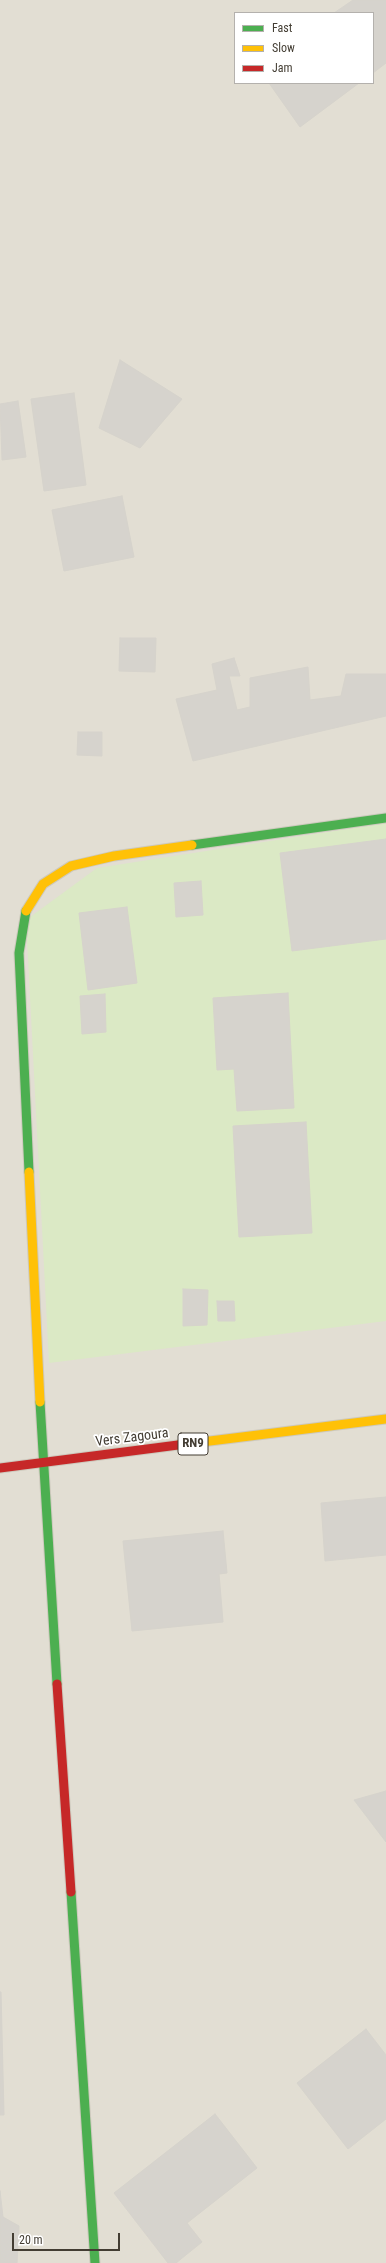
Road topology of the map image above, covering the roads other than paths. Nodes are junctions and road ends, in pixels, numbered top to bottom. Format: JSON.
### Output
{"nodes":[{"id":1,"x":386,"y":818,"type":"edge"},
{"id":2,"x":386,"y":1419,"type":"edge"},
{"id":3,"x":43,"y":1464,"type":"junction"},
{"id":4,"x":0,"y":1468,"type":"edge"},
{"id":5,"x":95,"y":2263,"type":"edge"}],
"edges":[{"from":1,"to":3,"type":"street"},
{"from":2,"to":3,"type":"street","name":"Vers Zagoura","number":"RN9"},
{"from":3,"to":4,"type":"street","name":"Vers Zagoura","number":"RN9"},
{"from":3,"to":5,"type":"street"}]}
